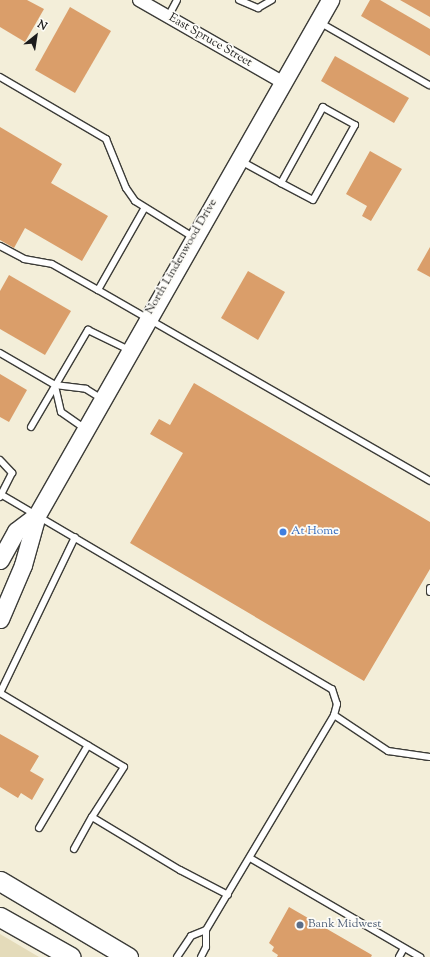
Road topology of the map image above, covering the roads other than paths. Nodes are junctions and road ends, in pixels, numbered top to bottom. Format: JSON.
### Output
{"nodes":[{"id":1,"x":139,"y":0,"type":"edge"},
{"id":2,"x":177,"y":0,"type":"edge"},
{"id":3,"x":239,"y":0,"type":"edge"},
{"id":4,"x":272,"y":0,"type":"edge"},
{"id":5,"x":330,"y":0,"type":"edge"},
{"id":6,"x":168,"y":16,"type":"junction"},
{"id":7,"x":317,"y":21,"type":"junction"},
{"id":8,"x":0,"y":77,"type":"edge"},
{"id":9,"x":282,"y":82,"type":"junction"},
{"id":10,"x":429,"y":85,"type":"edge"},
{"id":11,"x":238,"y":159,"type":"junction"},
{"id":12,"x":281,"y":183,"type":"junction"},
{"id":13,"x":144,"y":209,"type":"junction"},
{"id":14,"x":193,"y":237,"type":"junction"},
{"id":15,"x":0,"y":246,"type":"edge"},
{"id":16,"x":98,"y":290,"type":"junction"},
{"id":17,"x":147,"y":318,"type":"junction"},
{"id":18,"x":129,"y":350,"type":"junction"},
{"id":19,"x":0,"y":353,"type":"edge"},
{"id":20,"x":55,"y":385,"type":"junction"},
{"id":21,"x":102,"y":399,"type":"junction"},
{"id":22,"x":31,"y":427,"type":"dead end"},
{"id":23,"x":85,"y":429,"type":"junction"},
{"id":24,"x":0,"y":460,"type":"edge"},
{"id":25,"x":430,"y":481,"type":"edge"},
{"id":26,"x":1,"y":496,"type":"edge"},
{"id":27,"x":38,"y":515,"type":"junction"},
{"id":28,"x":75,"y":537,"type":"junction"},
{"id":29,"x":0,"y":560,"type":"edge"},
{"id":30,"x":430,"y":588,"type":"edge"},
{"id":31,"x":430,"y":592,"type":"edge"},
{"id":32,"x":0,"y":619,"type":"edge"},
{"id":33,"x":0,"y":693,"type":"edge"},
{"id":34,"x":334,"y":715,"type":"junction"},
{"id":35,"x":88,"y":744,"type":"junction"},
{"id":36,"x":430,"y":757,"type":"edge"},
{"id":37,"x":92,"y":817,"type":"junction"},
{"id":38,"x":39,"y":828,"type":"dead end"},
{"id":39,"x":74,"y":849,"type":"dead end"},
{"id":40,"x":250,"y":858,"type":"junction"},
{"id":41,"x":0,"y":881,"type":"edge"},
{"id":42,"x":228,"y":895,"type":"junction"},
{"id":43,"x":0,"y":917,"type":"edge"},
{"id":44,"x":206,"y":930,"type":"junction"},
{"id":45,"x":404,"y":948,"type":"junction"},
{"id":46,"x":72,"y":957,"type":"edge"},
{"id":47,"x":128,"y":957,"type":"edge"},
{"id":48,"x":177,"y":957,"type":"edge"},
{"id":49,"x":201,"y":957,"type":"edge"},
{"id":50,"x":399,"y":957,"type":"edge"},
{"id":51,"x":420,"y":957,"type":"edge"}],
"edges":[{"from":1,"to":6,"type":"street","name":"East Spruce Street"},
{"from":2,"to":6,"type":"lane"},
{"from":3,"to":4,"type":"lane"},
{"from":5,"to":7,"type":"street","name":"North Lindenwood Drive"},
{"from":6,"to":9,"type":"street","name":"East Spruce Street"},
{"from":7,"to":9,"type":"street","name":"North Lindenwood Drive"},
{"from":7,"to":10,"type":"lane"},
{"from":8,"to":13,"type":"lane"},
{"from":9,"to":11,"type":"street","name":"North Lindenwood Drive"},
{"from":11,"to":12,"type":"lane"},
{"from":11,"to":14,"type":"street","name":"North Lindenwood Drive"},
{"from":12,"to":12,"type":"lane"},
{"from":13,"to":14,"type":"lane"},
{"from":13,"to":16,"type":"lane"},
{"from":14,"to":17,"type":"street","name":"North Lindenwood Drive"},
{"from":15,"to":16,"type":"lane"},
{"from":16,"to":17,"type":"lane"},
{"from":17,"to":18,"type":"street","name":"North Lindenwood Drive"},
{"from":17,"to":25,"type":"lane"},
{"from":18,"to":20,"type":"lane"},
{"from":18,"to":21,"type":"street","name":"North Lindenwood Drive"},
{"from":19,"to":20,"type":"lane"},
{"from":20,"to":21,"type":"lane"},
{"from":20,"to":22,"type":"lane"},
{"from":20,"to":23,"type":"lane"},
{"from":21,"to":23,"type":"street","name":"North Lindenwood Drive"},
{"from":23,"to":27,"type":"street","name":"North Lindenwood Drive"},
{"from":24,"to":26,"type":"lane"},
{"from":26,"to":27,"type":"lane"},
{"from":27,"to":28,"type":"lane"},
{"from":27,"to":29,"type":"street","name":"North Lindenwood Drive"},
{"from":27,"to":32,"type":"street","name":"North Lindenwood Drive"},
{"from":28,"to":33,"type":"lane"},
{"from":28,"to":34,"type":"lane"},
{"from":30,"to":31,"type":"lane"},
{"from":33,"to":35,"type":"lane"},
{"from":34,"to":36,"type":"lane"},
{"from":34,"to":40,"type":"lane"},
{"from":35,"to":37,"type":"lane"},
{"from":35,"to":38,"type":"lane"},
{"from":37,"to":39,"type":"lane"},
{"from":37,"to":42,"type":"lane"},
{"from":40,"to":42,"type":"lane"},
{"from":40,"to":45,"type":"lane"},
{"from":41,"to":47,"type":"main road"},
{"from":42,"to":44,"type":"lane"},
{"from":43,"to":46,"type":"main road"},
{"from":44,"to":48,"type":"lane"},
{"from":44,"to":49,"type":"lane"},
{"from":45,"to":50,"type":"lane"},
{"from":45,"to":51,"type":"lane"}]}
